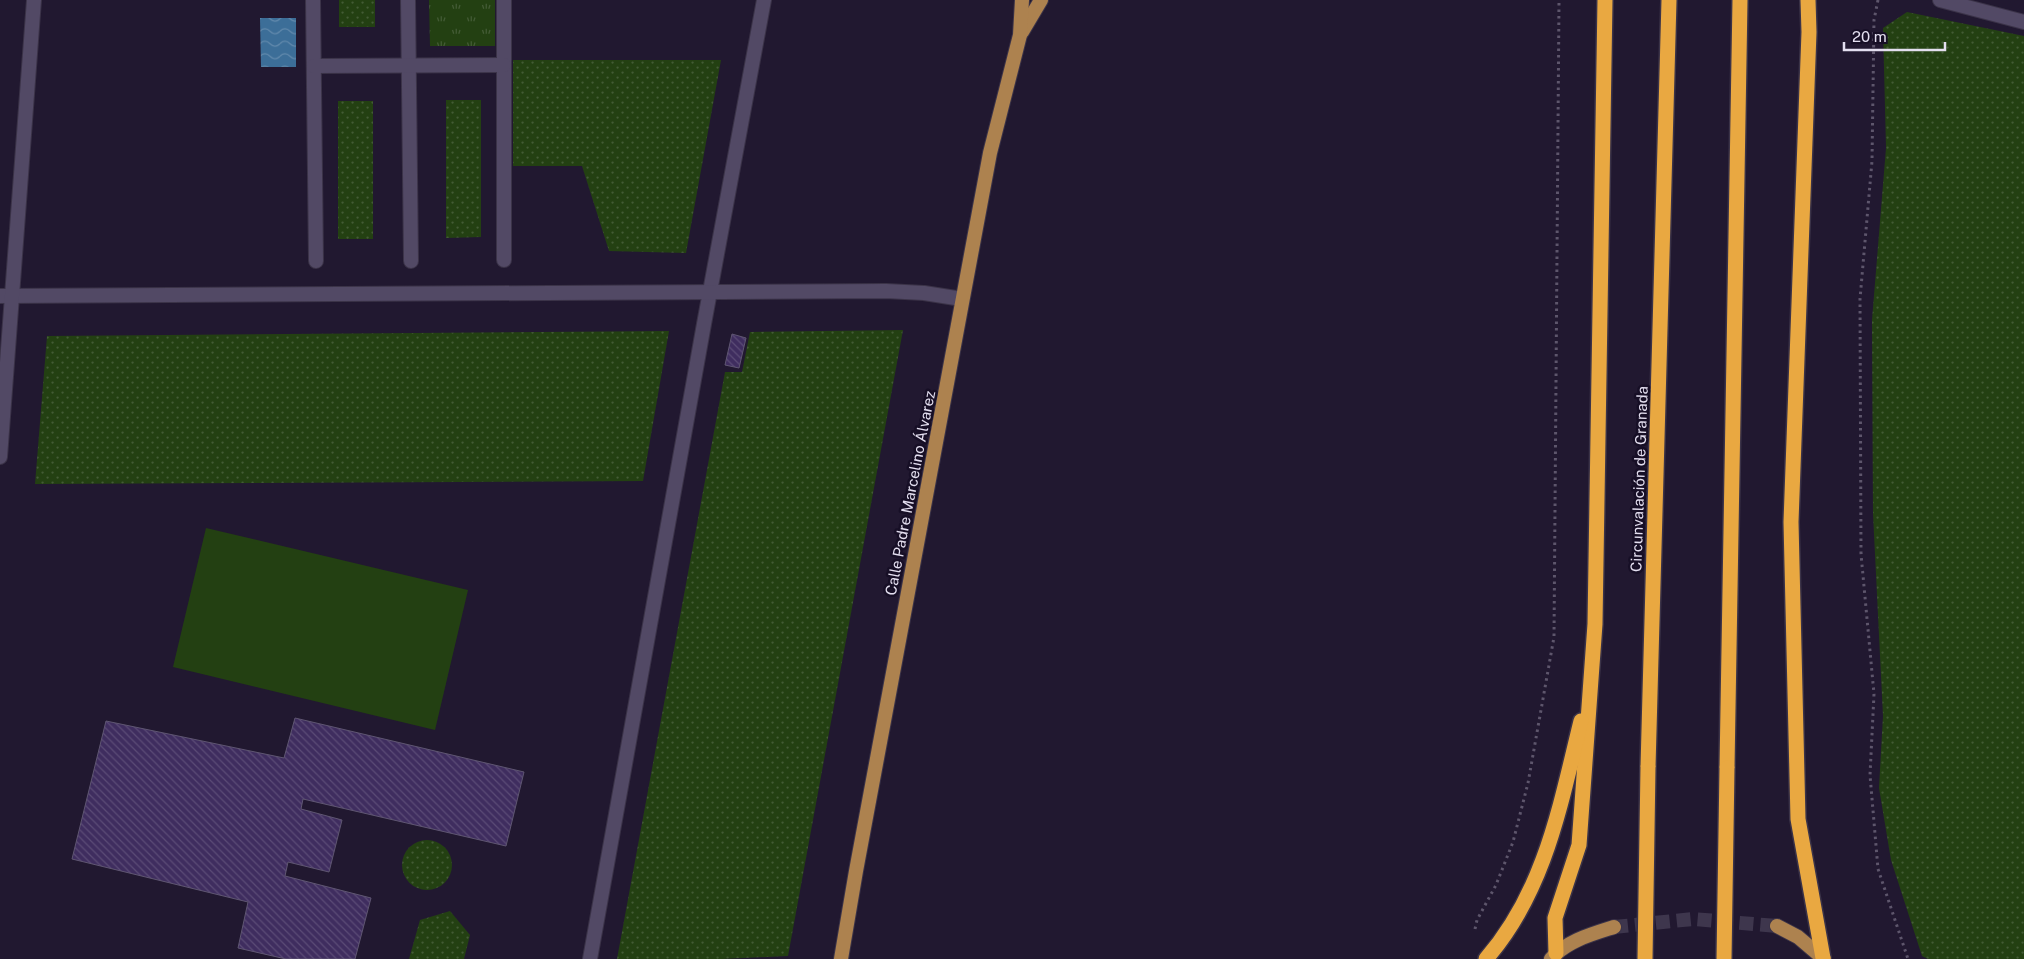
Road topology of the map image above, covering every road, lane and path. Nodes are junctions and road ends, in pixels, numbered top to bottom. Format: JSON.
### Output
{"nodes":[{"id":1,"x":34,"y":0,"type":"edge"},
{"id":2,"x":313,"y":0,"type":"edge"},
{"id":3,"x":408,"y":0,"type":"edge"},
{"id":4,"x":504,"y":0,"type":"edge"},
{"id":5,"x":764,"y":0,"type":"edge"},
{"id":6,"x":1022,"y":0,"type":"edge"},
{"id":7,"x":1041,"y":0,"type":"edge"},
{"id":8,"x":1559,"y":0,"type":"edge"},
{"id":9,"x":1605,"y":0,"type":"edge"},
{"id":10,"x":1669,"y":0,"type":"edge"},
{"id":11,"x":1740,"y":0,"type":"edge"},
{"id":12,"x":1808,"y":0,"type":"edge"},
{"id":13,"x":1878,"y":0,"type":"edge"},
{"id":14,"x":1940,"y":0,"type":"edge"},
{"id":15,"x":2024,"y":22,"type":"edge"},
{"id":16,"x":1020,"y":35,"type":"junction"},
{"id":17,"x":409,"y":65,"type":"junction"},
{"id":18,"x":504,"y":65,"type":"junction"},
{"id":19,"x":314,"y":66,"type":"junction"},
{"id":20,"x":504,"y":260,"type":"dead end"},
{"id":21,"x":316,"y":261,"type":"dead end"},
{"id":22,"x":411,"y":261,"type":"dead end"},
{"id":23,"x":710,"y":292,"type":"junction"},
{"id":24,"x":6,"y":296,"type":"edge"},
{"id":25,"x":962,"y":299,"type":"junction"},
{"id":26,"x":0,"y":457,"type":"edge"},
{"id":27,"x":1591,"y":681,"type":"junction"},
{"id":28,"x":1777,"y":926,"type":"tunnel mouth"},
{"id":29,"x":1614,"y":927,"type":"tunnel mouth"},
{"id":30,"x":1474,"y":938,"type":"dead end"},
{"id":31,"x":1553,"y":956,"type":"edge"},
{"id":32,"x":590,"y":959,"type":"edge"},
{"id":33,"x":841,"y":959,"type":"edge"},
{"id":34,"x":1486,"y":959,"type":"edge"},
{"id":35,"x":1645,"y":959,"type":"edge"},
{"id":36,"x":1724,"y":959,"type":"edge"},
{"id":37,"x":1824,"y":959,"type":"edge"},
{"id":38,"x":1908,"y":959,"type":"edge"}],
"edges":[{"from":1,"to":24,"type":"street"},
{"from":2,"to":19,"type":"street"},
{"from":3,"to":17,"type":"street"},
{"from":4,"to":18,"type":"street"},
{"from":5,"to":23,"type":"street"},
{"from":6,"to":16,"type":"main road","name":"Calle Padre Marcelino Álvarez"},
{"from":7,"to":16,"type":"main road","name":"Calle Padre Marcelino Álvarez"},
{"from":8,"to":30,"type":"path"},
{"from":9,"to":27,"type":"highway"},
{"from":10,"to":35,"type":"highway","name":"Circunvalación de Granada","bridge":true},
{"from":11,"to":36,"type":"highway","bridge":true},
{"from":12,"to":37,"type":"highway"},
{"from":13,"to":38,"type":"path"},
{"from":14,"to":15,"type":"street"},
{"from":16,"to":25,"type":"main road","name":"Calle Padre Marcelino Álvarez"},
{"from":17,"to":18,"type":"street"},
{"from":17,"to":19,"type":"street"},
{"from":17,"to":22,"type":"street"},
{"from":18,"to":20,"type":"street"},
{"from":19,"to":21,"type":"street"},
{"from":23,"to":24,"type":"street"},
{"from":23,"to":25,"type":"street"},
{"from":23,"to":32,"type":"street"},
{"from":24,"to":26,"type":"street"},
{"from":25,"to":33,"type":"main road","name":"Calle Padre Marcelino Álvarez"},
{"from":27,"to":31,"type":"highway"},
{"from":27,"to":34,"type":"highway"},
{"from":28,"to":37,"type":"main road"},
{"from":29,"to":31,"type":"main road"}]}
